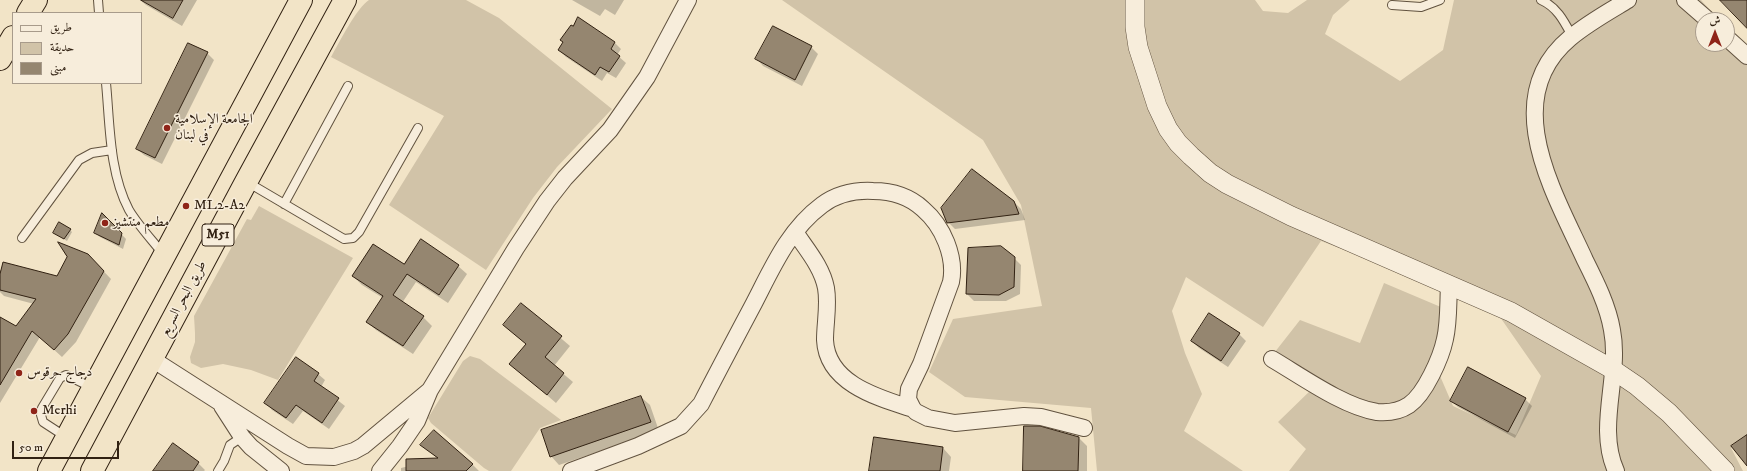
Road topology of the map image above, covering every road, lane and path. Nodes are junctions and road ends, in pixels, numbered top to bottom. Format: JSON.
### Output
{"nodes":[{"id":1,"x":36,"y":0,"type":"edge"},
{"id":2,"x":98,"y":0,"type":"edge"},
{"id":3,"x":300,"y":0,"type":"edge"},
{"id":4,"x":345,"y":0,"type":"edge"},
{"id":5,"x":688,"y":0,"type":"edge"},
{"id":6,"x":1135,"y":0,"type":"edge"},
{"id":7,"x":1440,"y":0,"type":"edge"},
{"id":8,"x":1541,"y":0,"type":"edge"},
{"id":9,"x":1628,"y":0,"type":"edge"},
{"id":10,"x":1685,"y":0,"type":"edge"},
{"id":11,"x":1392,"y":5,"type":"dead end"},
{"id":12,"x":29,"y":12,"type":"edge"},
{"id":13,"x":99,"y":12,"type":"edge"},
{"id":14,"x":1699,"y":12,"type":"edge"},
{"id":15,"x":1572,"y":36,"type":"junction"},
{"id":16,"x":12,"y":40,"type":"edge"},
{"id":17,"x":1735,"y":45,"type":"edge"},
{"id":18,"x":1747,"y":56,"type":"edge"},
{"id":19,"x":0,"y":58,"type":"edge"},
{"id":20,"x":106,"y":84,"type":"edge"},
{"id":21,"x":348,"y":86,"type":"dead end"},
{"id":22,"x":418,"y":128,"type":"dead end"},
{"id":23,"x":112,"y":150,"type":"junction"},
{"id":24,"x":246,"y":182,"type":"junction"},
{"id":25,"x":284,"y":204,"type":"junction"},
{"id":26,"x":795,"y":232,"type":"junction"},
{"id":27,"x":22,"y":238,"type":"dead end"},
{"id":28,"x":164,"y":255,"type":"junction"},
{"id":29,"x":1449,"y":285,"type":"junction"},
{"id":30,"x":1272,"y":358,"type":"dead end"},
{"id":31,"x":152,"y":359,"type":"junction"},
{"id":32,"x":1612,"y":369,"type":"junction"},
{"id":33,"x":93,"y":388,"type":"junction"},
{"id":34,"x":430,"y":390,"type":"junction"},
{"id":35,"x":220,"y":403,"type":"junction"},
{"id":36,"x":913,"y":409,"type":"junction"},
{"id":37,"x":1084,"y":428,"type":"dead end"},
{"id":38,"x":242,"y":437,"type":"junction"},
{"id":39,"x":67,"y":438,"type":"junction"},
{"id":40,"x":49,"y":471,"type":"edge"},
{"id":41,"x":92,"y":471,"type":"edge"},
{"id":42,"x":218,"y":471,"type":"edge"},
{"id":43,"x":281,"y":471,"type":"edge"},
{"id":44,"x":380,"y":471,"type":"edge"},
{"id":45,"x":571,"y":471,"type":"edge"},
{"id":46,"x":1616,"y":471,"type":"edge"},
{"id":47,"x":1725,"y":471,"type":"edge"}],
"edges":[{"from":1,"to":12,"type":"highway"},
{"from":2,"to":13,"type":"lane"},
{"from":3,"to":28,"type":"highway","number":"M51"},
{"from":4,"to":24,"type":"highway","name":"طريق البحر السريع","number":"M51"},
{"from":5,"to":34,"type":"street"},
{"from":6,"to":29,"type":"street"},
{"from":7,"to":11,"type":"lane"},
{"from":8,"to":15,"type":"lane"},
{"from":9,"to":15,"type":"street"},
{"from":10,"to":14,"type":"street"},
{"from":15,"to":32,"type":"street"},
{"from":16,"to":19,"type":"highway"},
{"from":17,"to":18,"type":"street"},
{"from":20,"to":23,"type":"lane"},
{"from":21,"to":25,"type":"lane"},
{"from":22,"to":25,"type":"lane"},
{"from":23,"to":27,"type":"lane"},
{"from":23,"to":28,"type":"lane"},
{"from":24,"to":25,"type":"lane"},
{"from":24,"to":31,"type":"highway","name":"طريق البحر السريع","number":"M51"},
{"from":26,"to":36,"type":"street"},
{"from":26,"to":36,"type":"street"},
{"from":26,"to":45,"type":"street"},
{"from":28,"to":33,"type":"highway","number":"M51"},
{"from":29,"to":30,"type":"street"},
{"from":29,"to":32,"type":"street"},
{"from":31,"to":35,"type":"street"},
{"from":31,"to":41,"type":"highway","name":"طريق البحر السريع","number":"M51"},
{"from":32,"to":46,"type":"street"},
{"from":32,"to":47,"type":"street"},
{"from":33,"to":39,"type":"highway","number":"M51"},
{"from":33,"to":39,"type":"lane"},
{"from":34,"to":35,"type":"street"},
{"from":34,"to":44,"type":"street"},
{"from":35,"to":38,"type":"street"},
{"from":36,"to":37,"type":"street"},
{"from":38,"to":42,"type":"lane"},
{"from":38,"to":43,"type":"street"},
{"from":39,"to":40,"type":"highway","number":"M51"}]}
